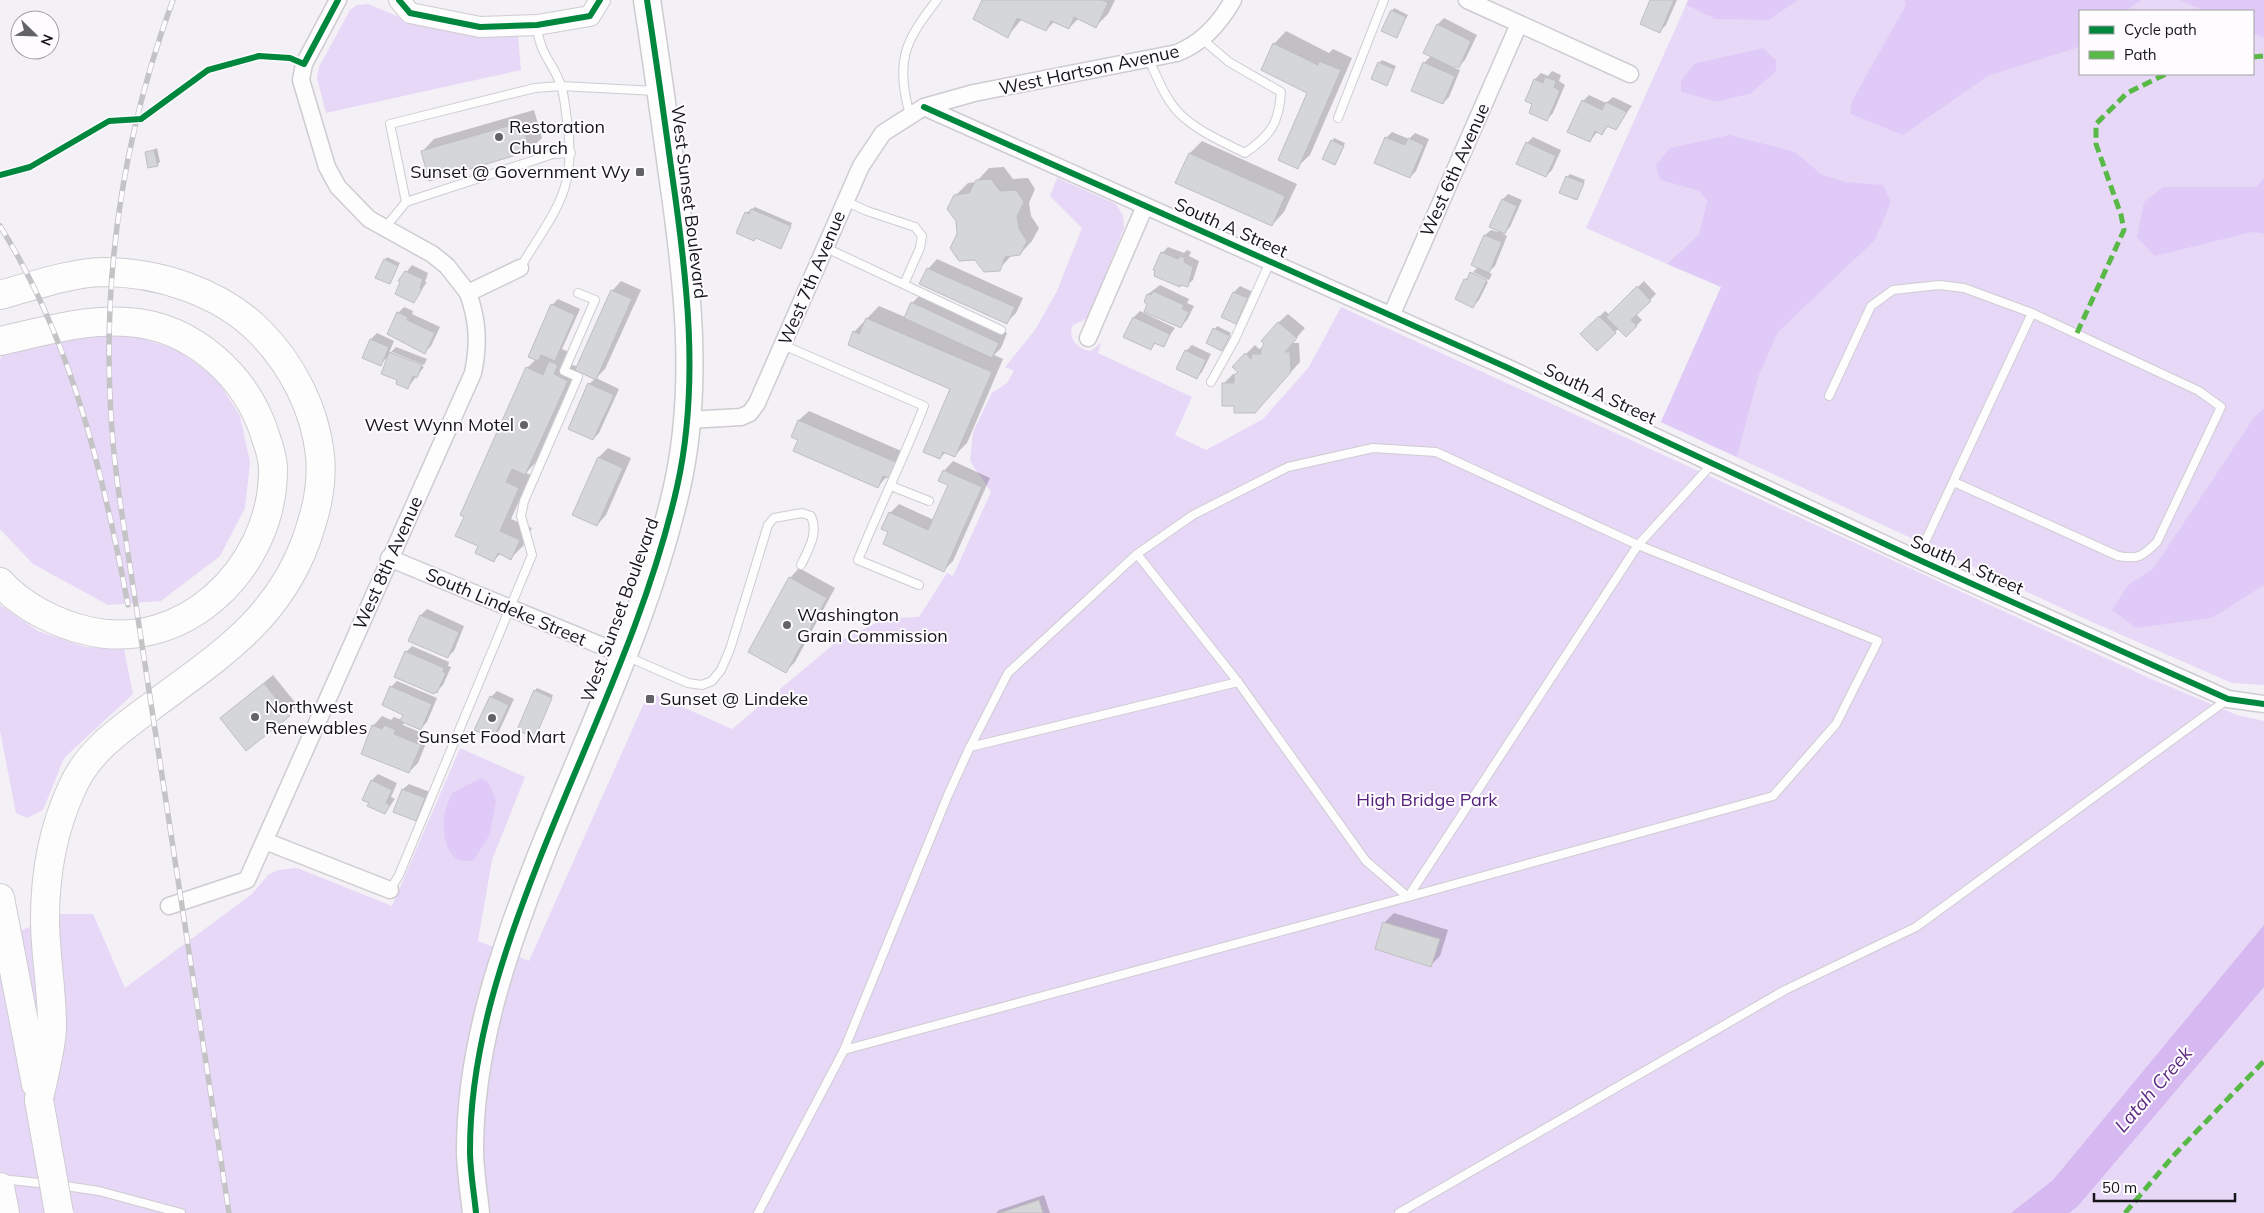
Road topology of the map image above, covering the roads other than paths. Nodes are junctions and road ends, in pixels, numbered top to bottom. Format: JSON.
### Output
{"nodes":[{"id":1,"x":338,"y":0,"type":"edge"},
{"id":2,"x":399,"y":0,"type":"edge"},
{"id":3,"x":600,"y":0,"type":"edge"},
{"id":4,"x":647,"y":0,"type":"edge"},
{"id":5,"x":937,"y":0,"type":"edge"},
{"id":6,"x":1233,"y":0,"type":"edge"},
{"id":7,"x":1384,"y":0,"type":"edge"},
{"id":8,"x":1467,"y":0,"type":"edge"},
{"id":9,"x":1519,"y":24,"type":"junction"},
{"id":10,"x":537,"y":25,"type":"junction"},
{"id":11,"x":1202,"y":39,"type":"junction"},
{"id":12,"x":1149,"y":60,"type":"junction"},
{"id":13,"x":1630,"y":74,"type":"dead end"},
{"id":14,"x":561,"y":86,"type":"junction"},
{"id":15,"x":660,"y":91,"type":"junction"},
{"id":16,"x":917,"y":111,"type":"junction"},
{"id":17,"x":1338,"y":118,"type":"dead end"},
{"id":18,"x":571,"y":153,"type":"junction"},
{"id":19,"x":845,"y":201,"type":"junction"},
{"id":20,"x":406,"y":202,"type":"junction"},
{"id":21,"x":1145,"y":206,"type":"junction"},
{"id":22,"x":384,"y":229,"type":"junction"},
{"id":23,"x":824,"y":247,"type":"junction"},
{"id":24,"x":1270,"y":262,"type":"junction"},
{"id":25,"x":520,"y":268,"type":"joint"},
{"id":26,"x":904,"y":284,"type":"junction"},
{"id":27,"x":468,"y":293,"type":"junction"},
{"id":28,"x":578,"y":293,"type":"dead end"},
{"id":29,"x":0,"y":295,"type":"edge"},
{"id":30,"x":2032,"y":313,"type":"junction"},
{"id":31,"x":1391,"y":316,"type":"junction"},
{"id":32,"x":1001,"y":330,"type":"dead end"},
{"id":33,"x":1088,"y":338,"type":"dead end"},
{"id":34,"x":0,"y":341,"type":"edge"},
{"id":35,"x":783,"y":345,"type":"junction"},
{"id":36,"x":1211,"y":382,"type":"dead end"},
{"id":37,"x":1829,"y":396,"type":"dead end"},
{"id":38,"x":688,"y":420,"type":"junction"},
{"id":39,"x":1713,"y":462,"type":"junction"},
{"id":40,"x":1954,"y":482,"type":"junction"},
{"id":41,"x":891,"y":486,"type":"junction"},
{"id":42,"x":929,"y":501,"type":"dead end"},
{"id":43,"x":1638,"y":546,"type":"junction"},
{"id":44,"x":1138,"y":554,"type":"junction"},
{"id":45,"x":389,"y":558,"type":"junction"},
{"id":46,"x":1917,"y":559,"type":"junction"},
{"id":47,"x":801,"y":565,"type":"dead end"},
{"id":48,"x":0,"y":582,"type":"edge"},
{"id":49,"x":920,"y":585,"type":"dead end"},
{"id":50,"x":509,"y":609,"type":"junction"},
{"id":51,"x":624,"y":655,"type":"junction"},
{"id":52,"x":1238,"y":682,"type":"junction"},
{"id":53,"x":2228,"y":699,"type":"junction"},
{"id":54,"x":2264,"y":704,"type":"edge"},
{"id":55,"x":970,"y":747,"type":"junction"},
{"id":56,"x":265,"y":840,"type":"junction"},
{"id":57,"x":390,"y":890,"type":"joint"},
{"id":58,"x":1408,"y":897,"type":"junction"},
{"id":59,"x":0,"y":898,"type":"edge"},
{"id":60,"x":169,"y":906,"type":"dead end"},
{"id":61,"x":844,"y":1050,"type":"junction"},
{"id":62,"x":39,"y":1100,"type":"junction"},
{"id":63,"x":0,"y":1178,"type":"edge"},
{"id":64,"x":0,"y":1187,"type":"edge"},
{"id":65,"x":5,"y":1213,"type":"edge"},
{"id":66,"x":58,"y":1213,"type":"edge"},
{"id":67,"x":181,"y":1213,"type":"edge"},
{"id":68,"x":476,"y":1213,"type":"edge"},
{"id":69,"x":758,"y":1213,"type":"edge"},
{"id":70,"x":1399,"y":1213,"type":"edge"}],
"edges":[{"from":1,"to":22,"type":"street"},
{"from":2,"to":10,"type":"street"},
{"from":3,"to":10,"type":"street"},
{"from":4,"to":15,"type":"main road","name":"West Sunset Boulevard"},
{"from":5,"to":16,"type":"lane"},
{"from":6,"to":11,"type":"street","name":"West Hartson Avenue"},
{"from":7,"to":17,"type":"lane"},
{"from":8,"to":9,"type":"street"},
{"from":9,"to":13,"type":"street"},
{"from":9,"to":31,"type":"street","name":"West 6th Avenue"},
{"from":10,"to":14,"type":"lane"},
{"from":11,"to":12,"type":"street","name":"West Hartson Avenue"},
{"from":11,"to":12,"type":"lane"},
{"from":12,"to":16,"type":"street","name":"West Hartson Avenue"},
{"from":14,"to":15,"type":"lane"},
{"from":14,"to":18,"type":"lane"},
{"from":14,"to":20,"type":"lane"},
{"from":15,"to":38,"type":"main road","name":"West Sunset Boulevard"},
{"from":16,"to":19,"type":"street","name":"West 7th Avenue"},
{"from":16,"to":21,"type":"street","name":"South A Street"},
{"from":18,"to":20,"type":"lane"},
{"from":18,"to":25,"type":"lane"},
{"from":19,"to":23,"type":"street","name":"West 7th Avenue"},
{"from":19,"to":26,"type":"lane"},
{"from":20,"to":22,"type":"lane"},
{"from":21,"to":24,"type":"street","name":"South A Street"},
{"from":21,"to":33,"type":"street"},
{"from":22,"to":27,"type":"street"},
{"from":23,"to":26,"type":"lane"},
{"from":23,"to":35,"type":"street","name":"West 7th Avenue"},
{"from":24,"to":31,"type":"street","name":"South A Street"},
{"from":24,"to":36,"type":"lane"},
{"from":25,"to":27,"type":"street"},
{"from":26,"to":32,"type":"lane"},
{"from":27,"to":45,"type":"street","name":"West 8th Avenue"},
{"from":28,"to":50,"type":"lane"},
{"from":29,"to":62,"type":"highway"},
{"from":30,"to":37,"type":"lane"},
{"from":30,"to":40,"type":"lane"},
{"from":30,"to":40,"type":"lane"},
{"from":31,"to":39,"type":"street","name":"South A Street"},
{"from":34,"to":48,"type":"highway"},
{"from":35,"to":38,"type":"street","name":"West 7th Avenue"},
{"from":35,"to":41,"type":"lane"},
{"from":38,"to":51,"type":"main road","name":"West Sunset Boulevard"},
{"from":39,"to":43,"type":"lane"},
{"from":39,"to":46,"type":"street","name":"South A Street"},
{"from":40,"to":46,"type":"lane"},
{"from":41,"to":42,"type":"lane"},
{"from":41,"to":49,"type":"lane"},
{"from":43,"to":44,"type":"lane"},
{"from":43,"to":58,"type":"lane"},
{"from":43,"to":58,"type":"lane"},
{"from":44,"to":52,"type":"lane"},
{"from":44,"to":55,"type":"lane"},
{"from":45,"to":50,"type":"street","name":"South Lindeke Street"},
{"from":45,"to":56,"type":"street","name":"West 8th Avenue"},
{"from":46,"to":53,"type":"street","name":"South A Street"},
{"from":47,"to":51,"type":"lane"},
{"from":50,"to":51,"type":"street","name":"South Lindeke Street"},
{"from":50,"to":57,"type":"lane"},
{"from":51,"to":68,"type":"main road","name":"West Sunset Boulevard"},
{"from":52,"to":55,"type":"lane"},
{"from":52,"to":58,"type":"lane"},
{"from":53,"to":54,"type":"street","name":"South A Street"},
{"from":53,"to":70,"type":"lane"},
{"from":55,"to":61,"type":"lane"},
{"from":56,"to":57,"type":"street"},
{"from":56,"to":60,"type":"street","name":"West 8th Avenue"},
{"from":58,"to":61,"type":"lane"},
{"from":59,"to":62,"type":"highway"},
{"from":61,"to":69,"type":"lane"},
{"from":62,"to":66,"type":"highway","bridge":true},
{"from":63,"to":67,"type":"lane"},
{"from":64,"to":65,"type":"highway"}]}
